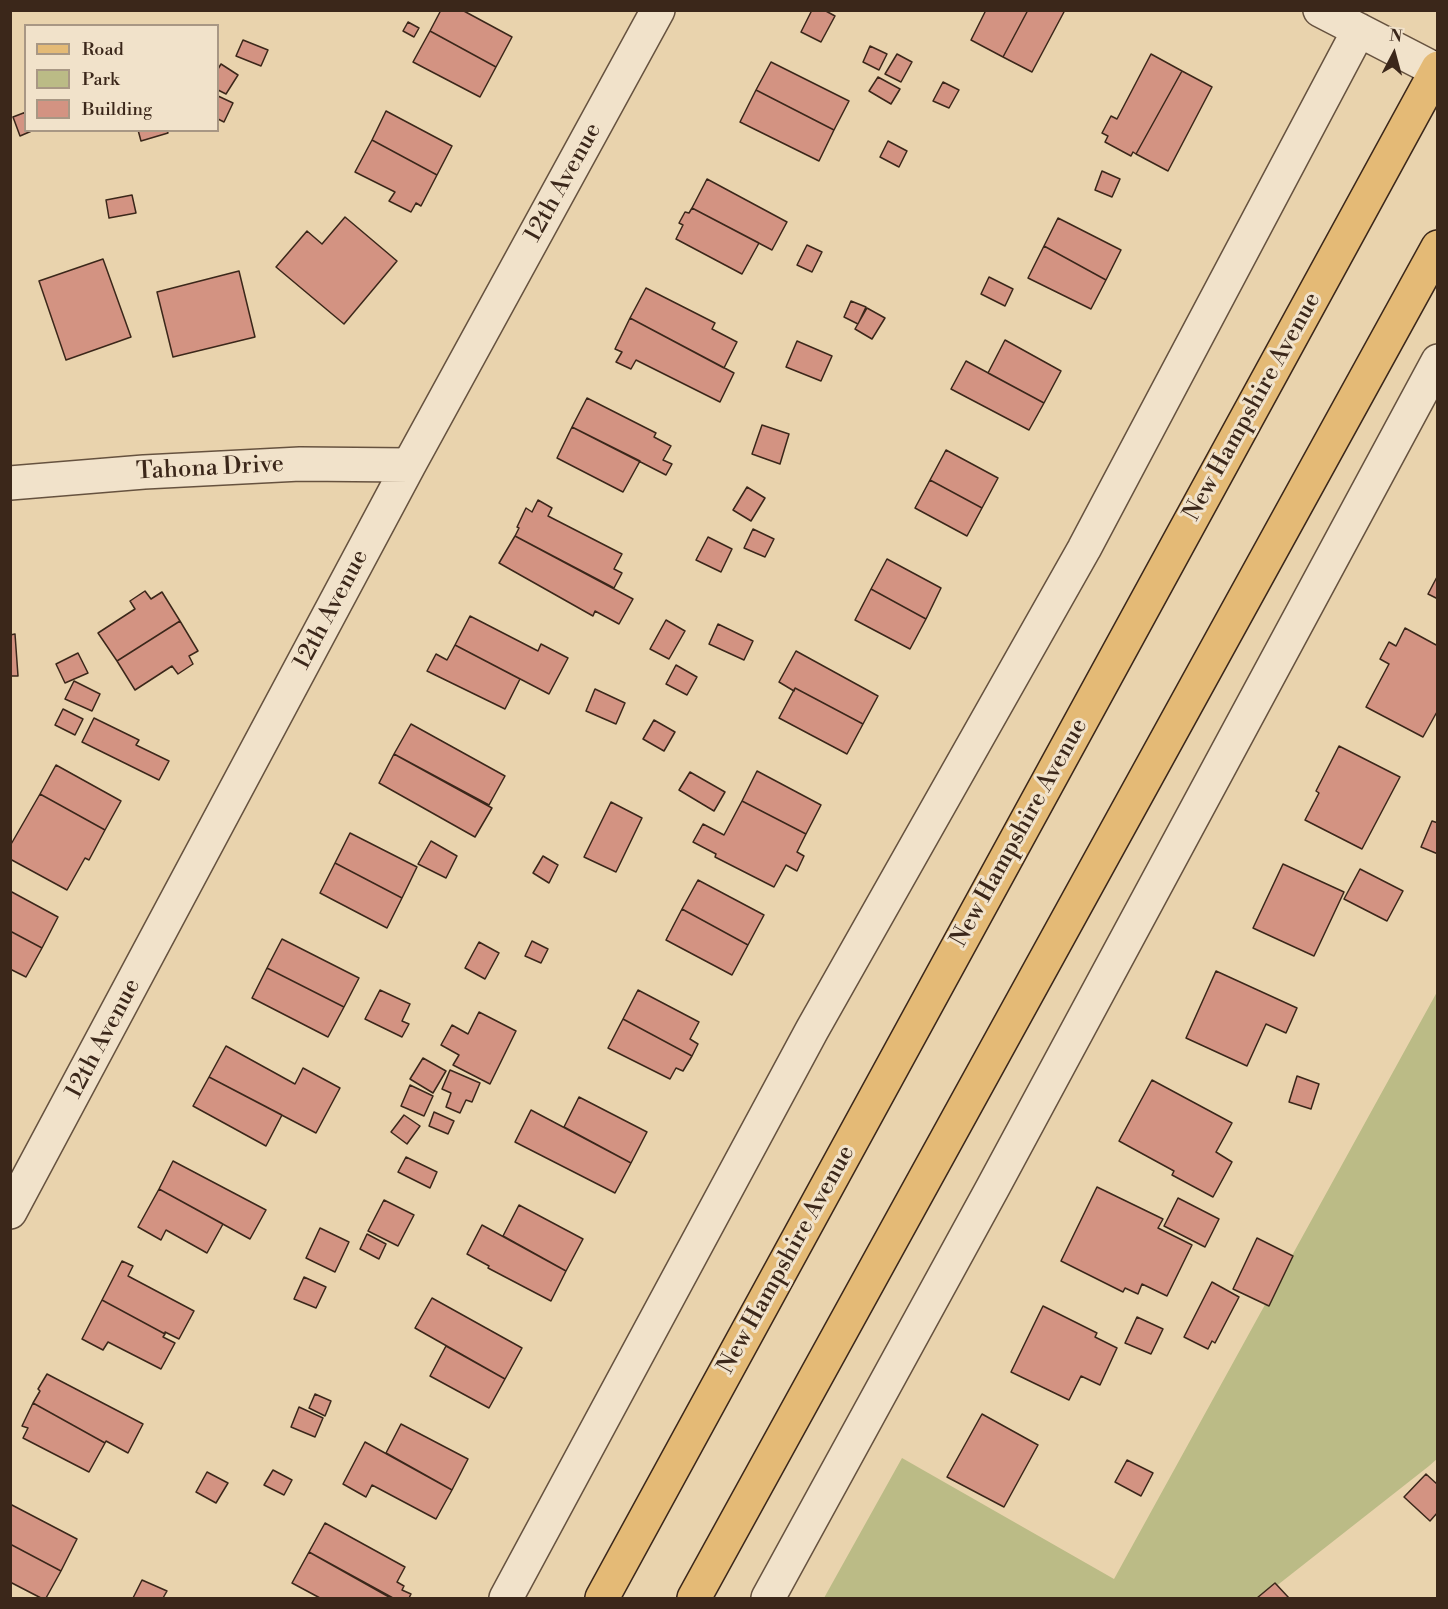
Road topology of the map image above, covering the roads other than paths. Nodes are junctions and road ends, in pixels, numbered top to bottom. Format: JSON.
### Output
{"nodes":[{"id":1,"x":658,"y":10,"type":"edge"},
{"id":2,"x":1320,"y":10,"type":"edge"},
{"id":3,"x":1359,"y":30,"type":"junction"},
{"id":4,"x":1437,"y":70,"type":"edge"},
{"id":5,"x":1437,"y":247,"type":"edge"},
{"id":6,"x":1437,"y":361,"type":"edge"},
{"id":7,"x":409,"y":465,"type":"junction"},
{"id":8,"x":10,"y":483,"type":"edge"},
{"id":9,"x":10,"y":1212,"type":"edge"},
{"id":10,"x":506,"y":1599,"type":"edge"},
{"id":11,"x":602,"y":1599,"type":"edge"},
{"id":12,"x":694,"y":1599,"type":"edge"},
{"id":13,"x":768,"y":1599,"type":"edge"}],
"edges":[{"from":1,"to":7,"type":"street","name":"12th Avenue"},
{"from":2,"to":3,"type":"street"},
{"from":3,"to":4,"type":"street"},
{"from":3,"to":10,"type":"street"},
{"from":4,"to":11,"type":"main road","name":"New Hampshire Avenue"},
{"from":5,"to":12,"type":"main road"},
{"from":6,"to":13,"type":"street"},
{"from":7,"to":8,"type":"street","name":"Tahona Drive"},
{"from":7,"to":9,"type":"street","name":"12th Avenue"}]}
